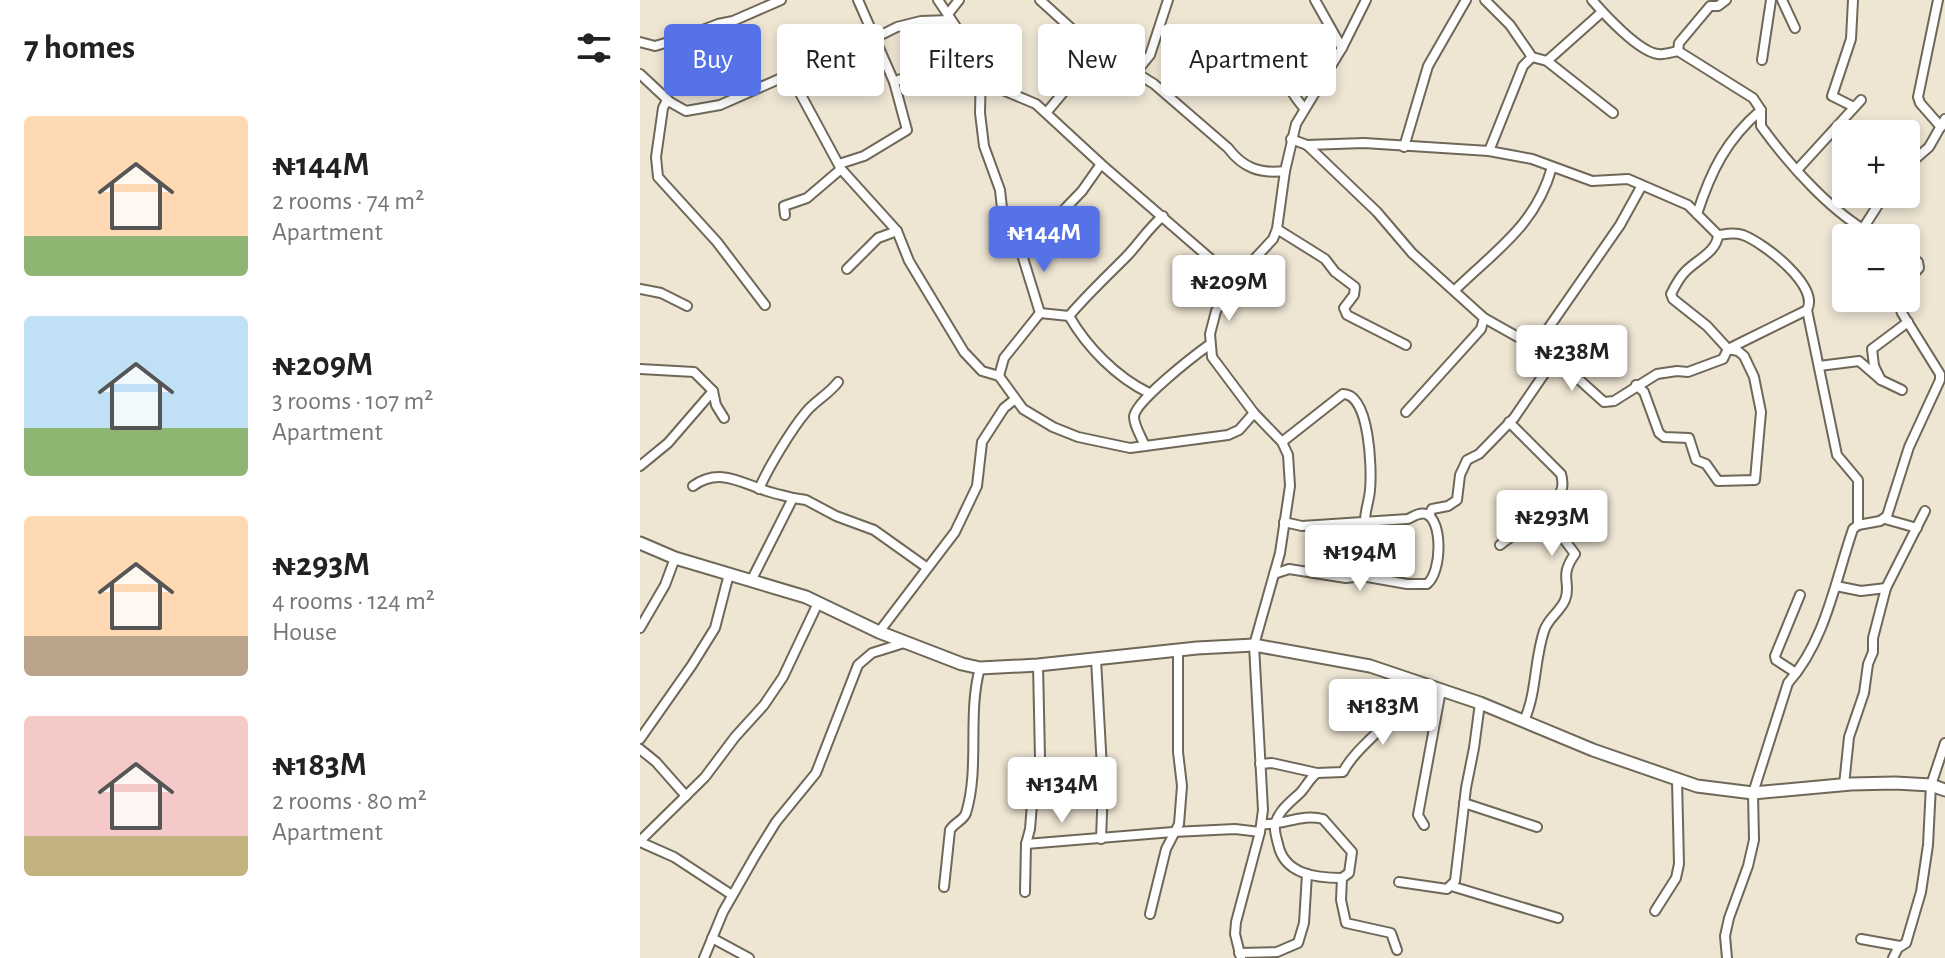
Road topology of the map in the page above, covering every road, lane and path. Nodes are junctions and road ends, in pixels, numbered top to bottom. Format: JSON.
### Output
{"nodes":[{"id":1,"x":781,"y":0,"type":"edge"},
{"id":2,"x":858,"y":0,"type":"edge"},
{"id":3,"x":938,"y":0,"type":"edge"},
{"id":4,"x":959,"y":0,"type":"edge"},
{"id":5,"x":1040,"y":0,"type":"edge"},
{"id":6,"x":1168,"y":0,"type":"edge"},
{"id":7,"x":1315,"y":0,"type":"edge"},
{"id":8,"x":1366,"y":0,"type":"edge"},
{"id":9,"x":1466,"y":0,"type":"edge"},
{"id":10,"x":1485,"y":0,"type":"edge"},
{"id":11,"x":1592,"y":0,"type":"edge"},
{"id":12,"x":1726,"y":0,"type":"edge"},
{"id":13,"x":1771,"y":0,"type":"edge"},
{"id":14,"x":1782,"y":0,"type":"edge"},
{"id":15,"x":1853,"y":0,"type":"edge"},
{"id":16,"x":1938,"y":0,"type":"edge"},
{"id":17,"x":1708,"y":3,"type":"edge"},
{"id":18,"x":1602,"y":12,"type":"junction"},
{"id":19,"x":950,"y":17,"type":"junction"},
{"id":20,"x":869,"y":24,"type":"edge"},
{"id":21,"x":954,"y":24,"type":"edge"},
{"id":22,"x":1066,"y":24,"type":"edge"},
{"id":23,"x":1795,"y":28,"type":"dead end"},
{"id":24,"x":884,"y":33,"type":"edge"},
{"id":25,"x":640,"y":42,"type":"edge"},
{"id":26,"x":1342,"y":48,"type":"junction"},
{"id":27,"x":1678,"y":51,"type":"junction"},
{"id":28,"x":1532,"y":57,"type":"junction"},
{"id":29,"x":884,"y":58,"type":"edge"},
{"id":30,"x":1762,"y":60,"type":"dead end"},
{"id":31,"x":1145,"y":61,"type":"edge"},
{"id":32,"x":1547,"y":61,"type":"junction"},
{"id":33,"x":640,"y":74,"type":"edge"},
{"id":34,"x":1145,"y":78,"type":"edge"},
{"id":35,"x":900,"y":79,"type":"edge"},
{"id":36,"x":777,"y":80,"type":"edge"},
{"id":37,"x":894,"y":82,"type":"junction"},
{"id":38,"x":802,"y":96,"type":"edge"},
{"id":39,"x":980,"y":96,"type":"edge"},
{"id":40,"x":1017,"y":96,"type":"edge"},
{"id":41,"x":1060,"y":96,"type":"edge"},
{"id":42,"x":1292,"y":96,"type":"edge"},
{"id":43,"x":1861,"y":100,"type":"dead end"},
{"id":44,"x":670,"y":102,"type":"junction"},
{"id":45,"x":1854,"y":107,"type":"junction"},
{"id":46,"x":1304,"y":108,"type":"junction"},
{"id":47,"x":1761,"y":110,"type":"junction"},
{"id":48,"x":1046,"y":113,"type":"junction"},
{"id":49,"x":1613,"y":113,"type":"dead end"},
{"id":50,"x":1943,"y":123,"type":"edge"},
{"id":51,"x":1291,"y":139,"type":"junction"},
{"id":52,"x":1307,"y":145,"type":"junction"},
{"id":53,"x":1404,"y":147,"type":"junction"},
{"id":54,"x":1489,"y":151,"type":"junction"},
{"id":55,"x":1920,"y":155,"type":"edge"},
{"id":56,"x":1101,"y":164,"type":"junction"},
{"id":57,"x":840,"y":167,"type":"junction"},
{"id":58,"x":1552,"y":167,"type":"junction"},
{"id":59,"x":1797,"y":170,"type":"junction"},
{"id":60,"x":1285,"y":171,"type":"junction"},
{"id":61,"x":1641,"y":187,"type":"junction"},
{"id":62,"x":1697,"y":214,"type":"junction"},
{"id":63,"x":785,"y":215,"type":"dead end"},
{"id":64,"x":1163,"y":216,"type":"junction"},
{"id":65,"x":1854,"y":224,"type":"edge"},
{"id":66,"x":1277,"y":229,"type":"junction"},
{"id":67,"x":897,"y":231,"type":"junction"},
{"id":68,"x":1718,"y":235,"type":"junction"},
{"id":69,"x":1019,"y":245,"type":"junction"},
{"id":70,"x":847,"y":269,"type":"dead end"},
{"id":71,"x":1235,"y":280,"type":"junction"},
{"id":72,"x":640,"y":289,"type":"edge"},
{"id":73,"x":1455,"y":290,"type":"junction"},
{"id":74,"x":765,"y":305,"type":"dead end"},
{"id":75,"x":687,"y":306,"type":"dead end"},
{"id":76,"x":1807,"y":310,"type":"junction"},
{"id":77,"x":1903,"y":312,"type":"edge"},
{"id":78,"x":1040,"y":313,"type":"junction"},
{"id":79,"x":1069,"y":316,"type":"junction"},
{"id":80,"x":1484,"y":318,"type":"junction"},
{"id":81,"x":1908,"y":322,"type":"junction"},
{"id":82,"x":1209,"y":345,"type":"junction"},
{"id":83,"x":1406,"y":345,"type":"dead end"},
{"id":84,"x":1536,"y":346,"type":"junction"},
{"id":85,"x":1728,"y":349,"type":"junction"},
{"id":86,"x":1555,"y":358,"type":"junction"},
{"id":87,"x":1819,"y":366,"type":"junction"},
{"id":88,"x":640,"y":369,"type":"edge"},
{"id":89,"x":999,"y":376,"type":"junction"},
{"id":90,"x":1881,"y":380,"type":"junction"},
{"id":91,"x":838,"y":382,"type":"dead end"},
{"id":92,"x":1636,"y":385,"type":"junction"},
{"id":93,"x":1942,"y":387,"type":"edge"},
{"id":94,"x":1902,"y":390,"type":"dead end"},
{"id":95,"x":713,"y":391,"type":"junction"},
{"id":96,"x":1149,"y":393,"type":"junction"},
{"id":97,"x":1014,"y":400,"type":"junction"},
{"id":98,"x":1406,"y":412,"type":"dead end"},
{"id":99,"x":1254,"y":413,"type":"junction"},
{"id":100,"x":724,"y":418,"type":"dead end"},
{"id":101,"x":1509,"y":422,"type":"junction"},
{"id":102,"x":1282,"y":442,"type":"junction"},
{"id":103,"x":1145,"y":446,"type":"junction"},
{"id":104,"x":641,"y":463,"type":"edge"},
{"id":105,"x":693,"y":486,"type":"dead end"},
{"id":106,"x":759,"y":489,"type":"junction"},
{"id":107,"x":793,"y":498,"type":"junction"},
{"id":108,"x":1925,"y":511,"type":"dead end"},
{"id":109,"x":1429,"y":515,"type":"junction"},
{"id":110,"x":1535,"y":517,"type":"junction"},
{"id":111,"x":1885,"y":519,"type":"junction"},
{"id":112,"x":1365,"y":521,"type":"junction"},
{"id":113,"x":1284,"y":522,"type":"junction"},
{"id":114,"x":1858,"y":525,"type":"junction"},
{"id":115,"x":1917,"y":528,"type":"junction"},
{"id":116,"x":640,"y":543,"type":"edge"},
{"id":117,"x":1500,"y":545,"type":"dead end"},
{"id":118,"x":675,"y":558,"type":"junction"},
{"id":119,"x":926,"y":567,"type":"junction"},
{"id":120,"x":729,"y":574,"type":"junction"},
{"id":121,"x":1274,"y":574,"type":"junction"},
{"id":122,"x":751,"y":581,"type":"junction"},
{"id":123,"x":1836,"y":586,"type":"junction"},
{"id":124,"x":1886,"y":588,"type":"junction"},
{"id":125,"x":1800,"y":595,"type":"dead end"},
{"id":126,"x":818,"y":603,"type":"junction"},
{"id":127,"x":640,"y":628,"type":"edge"},
{"id":128,"x":879,"y":632,"type":"junction"},
{"id":129,"x":904,"y":643,"type":"junction"},
{"id":130,"x":1254,"y":645,"type":"junction"},
{"id":131,"x":1178,"y":650,"type":"junction"},
{"id":132,"x":1096,"y":659,"type":"junction"},
{"id":133,"x":1038,"y":665,"type":"junction"},
{"id":134,"x":980,"y":668,"type":"junction"},
{"id":135,"x":1796,"y":673,"type":"junction"},
{"id":136,"x":1407,"y":679,"type":"junction"},
{"id":137,"x":1441,"y":690,"type":"junction"},
{"id":138,"x":1480,"y":703,"type":"junction"},
{"id":139,"x":1524,"y":721,"type":"junction"},
{"id":140,"x":640,"y":739,"type":"edge"},
{"id":141,"x":1945,"y":743,"type":"edge"},
{"id":142,"x":640,"y":749,"type":"edge"},
{"id":143,"x":1260,"y":764,"type":"junction"},
{"id":144,"x":1317,"y":773,"type":"junction"},
{"id":145,"x":1677,"y":780,"type":"junction"},
{"id":146,"x":1844,"y":785,"type":"junction"},
{"id":147,"x":1931,"y":785,"type":"junction"},
{"id":148,"x":1945,"y":790,"type":"edge"},
{"id":149,"x":1753,"y":793,"type":"junction"},
{"id":150,"x":686,"y":796,"type":"junction"},
{"id":151,"x":1464,"y":803,"type":"junction"},
{"id":152,"x":1424,"y":825,"type":"dead end"},
{"id":153,"x":1275,"y":826,"type":"junction"},
{"id":154,"x":1537,"y":827,"type":"dead end"},
{"id":155,"x":1261,"y":828,"type":"junction"},
{"id":156,"x":1173,"y":832,"type":"junction"},
{"id":157,"x":1101,"y":839,"type":"junction"},
{"id":158,"x":640,"y":841,"type":"edge"},
{"id":159,"x":1026,"y":844,"type":"junction"},
{"id":160,"x":1307,"y":874,"type":"junction"},
{"id":161,"x":1342,"y":878,"type":"junction"},
{"id":162,"x":1399,"y":882,"type":"dead end"},
{"id":163,"x":1451,"y":886,"type":"junction"},
{"id":164,"x":944,"y":887,"type":"dead end"},
{"id":165,"x":1025,"y":892,"type":"dead end"},
{"id":166,"x":732,"y":895,"type":"junction"},
{"id":167,"x":1655,"y":911,"type":"dead end"},
{"id":168,"x":1150,"y":914,"type":"dead end"},
{"id":169,"x":1558,"y":918,"type":"dead end"},
{"id":170,"x":712,"y":938,"type":"junction"},
{"id":171,"x":1861,"y":939,"type":"dead end"},
{"id":172,"x":1900,"y":946,"type":"junction"},
{"id":173,"x":1397,"y":950,"type":"dead end"},
{"id":174,"x":1240,"y":955,"type":"edge"},
{"id":175,"x":704,"y":958,"type":"edge"},
{"id":176,"x":749,"y":958,"type":"edge"},
{"id":177,"x":1727,"y":958,"type":"edge"},
{"id":178,"x":1893,"y":958,"type":"edge"}],
"edges":[{"from":1,"to":25,"type":"street"},
{"from":2,"to":20,"type":"street"},
{"from":3,"to":19,"type":"street"},
{"from":4,"to":19,"type":"street"},
{"from":5,"to":22,"type":"street"},
{"from":6,"to":31,"type":"street"},
{"from":7,"to":26,"type":"street"},
{"from":8,"to":26,"type":"street"},
{"from":9,"to":53,"type":"street"},
{"from":10,"to":28,"type":"street"},
{"from":11,"to":18,"type":"street"},
{"from":12,"to":17,"type":"street"},
{"from":13,"to":30,"type":"street"},
{"from":14,"to":23,"type":"street"},
{"from":15,"to":45,"type":"street"},
{"from":16,"to":50,"type":"street"},
{"from":17,"to":27,"type":"street"},
{"from":18,"to":27,"type":"street"},
{"from":18,"to":32,"type":"street"},
{"from":19,"to":21,"type":"street"},
{"from":19,"to":24,"type":"street"},
{"from":26,"to":46,"type":"street"},
{"from":27,"to":47,"type":"street"},
{"from":28,"to":32,"type":"street"},
{"from":28,"to":54,"type":"street"},
{"from":29,"to":37,"type":"street"},
{"from":32,"to":49,"type":"street"},
{"from":33,"to":44,"type":"street"},
{"from":34,"to":60,"type":"street"},
{"from":35,"to":37,"type":"street"},
{"from":36,"to":44,"type":"street"},
{"from":37,"to":57,"type":"street"},
{"from":38,"to":57,"type":"street"},
{"from":39,"to":69,"type":"street"},
{"from":40,"to":48,"type":"street"},
{"from":41,"to":48,"type":"street"},
{"from":42,"to":46,"type":"street"},
{"from":43,"to":45,"type":"street"},
{"from":44,"to":74,"type":"street"},
{"from":45,"to":59,"type":"street"},
{"from":46,"to":51,"type":"street"},
{"from":47,"to":59,"type":"street"},
{"from":47,"to":62,"type":"street"},
{"from":48,"to":56,"type":"street"},
{"from":50,"to":55,"type":"street"},
{"from":51,"to":52,"type":"street"},
{"from":51,"to":60,"type":"street"},
{"from":52,"to":53,"type":"street"},
{"from":52,"to":73,"type":"street"},
{"from":53,"to":54,"type":"street"},
{"from":54,"to":58,"type":"street"},
{"from":56,"to":64,"type":"street"},
{"from":56,"to":69,"type":"street"},
{"from":57,"to":63,"type":"street"},
{"from":57,"to":67,"type":"street"},
{"from":58,"to":61,"type":"street"},
{"from":58,"to":73,"type":"street"},
{"from":59,"to":65,"type":"street"},
{"from":60,"to":66,"type":"street"},
{"from":61,"to":62,"type":"street"},
{"from":61,"to":84,"type":"street"},
{"from":62,"to":68,"type":"street"},
{"from":64,"to":71,"type":"street"},
{"from":64,"to":79,"type":"street"},
{"from":66,"to":71,"type":"street"},
{"from":66,"to":83,"type":"street"},
{"from":67,"to":70,"type":"street"},
{"from":67,"to":89,"type":"street"},
{"from":68,"to":76,"type":"street"},
{"from":68,"to":85,"type":"street"},
{"from":69,"to":78,"type":"street"},
{"from":71,"to":82,"type":"street"},
{"from":72,"to":75,"type":"street"},
{"from":73,"to":80,"type":"street"},
{"from":76,"to":85,"type":"street"},
{"from":76,"to":87,"type":"street"},
{"from":77,"to":81,"type":"street"},
{"from":78,"to":79,"type":"street"},
{"from":78,"to":89,"type":"street"},
{"from":79,"to":96,"type":"street"},
{"from":80,"to":84,"type":"street"},
{"from":80,"to":98,"type":"street"},
{"from":81,"to":90,"type":"street"},
{"from":81,"to":93,"type":"street"},
{"from":82,"to":96,"type":"street"},
{"from":82,"to":99,"type":"street"},
{"from":84,"to":86,"type":"street"},
{"from":85,"to":92,"type":"street"},
{"from":85,"to":92,"type":"street"},
{"from":86,"to":92,"type":"street"},
{"from":86,"to":101,"type":"street"},
{"from":87,"to":90,"type":"street"},
{"from":87,"to":114,"type":"street"},
{"from":88,"to":95,"type":"street"},
{"from":89,"to":97,"type":"street"},
{"from":90,"to":94,"type":"street"},
{"from":91,"to":106,"type":"street"},
{"from":93,"to":111,"type":"street"},
{"from":95,"to":100,"type":"street"},
{"from":95,"to":104,"type":"street"},
{"from":96,"to":103,"type":"street"},
{"from":97,"to":103,"type":"street"},
{"from":97,"to":119,"type":"street"},
{"from":99,"to":102,"type":"street"},
{"from":99,"to":103,"type":"street"},
{"from":101,"to":109,"type":"street"},
{"from":101,"to":110,"type":"street"},
{"from":102,"to":112,"type":"street"},
{"from":102,"to":113,"type":"street"},
{"from":105,"to":106,"type":"street"},
{"from":106,"to":107,"type":"street"},
{"from":107,"to":119,"type":"street"},
{"from":107,"to":122,"type":"street"},
{"from":108,"to":115,"type":"street"},
{"from":109,"to":112,"type":"street"},
{"from":109,"to":121,"type":"street"},
{"from":110,"to":117,"type":"street"},
{"from":110,"to":139,"type":"street"},
{"from":111,"to":114,"type":"street"},
{"from":111,"to":115,"type":"street"},
{"from":112,"to":113,"type":"street"},
{"from":113,"to":121,"type":"street"},
{"from":114,"to":123,"type":"street"},
{"from":115,"to":124,"type":"street"},
{"from":116,"to":118,"type":"street"},
{"from":118,"to":120,"type":"street"},
{"from":118,"to":127,"type":"street"},
{"from":119,"to":128,"type":"street"},
{"from":120,"to":122,"type":"street"},
{"from":120,"to":140,"type":"street"},
{"from":121,"to":130,"type":"street"},
{"from":122,"to":126,"type":"street"},
{"from":123,"to":124,"type":"street"},
{"from":123,"to":135,"type":"street"},
{"from":124,"to":146,"type":"street"},
{"from":125,"to":135,"type":"street"},
{"from":126,"to":128,"type":"street"},
{"from":126,"to":150,"type":"street"},
{"from":128,"to":129,"type":"street"},
{"from":129,"to":134,"type":"street"},
{"from":129,"to":166,"type":"street"},
{"from":130,"to":131,"type":"street"},
{"from":130,"to":136,"type":"street"},
{"from":130,"to":143,"type":"street"},
{"from":131,"to":132,"type":"street"},
{"from":131,"to":156,"type":"street"},
{"from":132,"to":133,"type":"street"},
{"from":132,"to":157,"type":"street"},
{"from":133,"to":134,"type":"street"},
{"from":133,"to":159,"type":"street"},
{"from":134,"to":164,"type":"street"},
{"from":135,"to":149,"type":"street"},
{"from":136,"to":137,"type":"street"},
{"from":136,"to":144,"type":"street"},
{"from":137,"to":138,"type":"street"},
{"from":137,"to":152,"type":"street"},
{"from":138,"to":139,"type":"street"},
{"from":138,"to":151,"type":"street"},
{"from":139,"to":145,"type":"street"},
{"from":141,"to":147,"type":"street"},
{"from":142,"to":150,"type":"street"},
{"from":143,"to":144,"type":"street"},
{"from":143,"to":155,"type":"street"},
{"from":144,"to":153,"type":"street"},
{"from":145,"to":149,"type":"street"},
{"from":145,"to":167,"type":"street"},
{"from":146,"to":147,"type":"street"},
{"from":146,"to":149,"type":"street"},
{"from":147,"to":148,"type":"street"},
{"from":147,"to":172,"type":"street"},
{"from":149,"to":177,"type":"street"},
{"from":150,"to":158,"type":"street"},
{"from":151,"to":154,"type":"street"},
{"from":151,"to":163,"type":"street"},
{"from":153,"to":155,"type":"street"},
{"from":153,"to":160,"type":"street"},
{"from":153,"to":161,"type":"street"},
{"from":155,"to":156,"type":"street"},
{"from":155,"to":174,"type":"street"},
{"from":156,"to":157,"type":"street"},
{"from":156,"to":168,"type":"street"},
{"from":157,"to":159,"type":"street"},
{"from":158,"to":166,"type":"street"},
{"from":159,"to":165,"type":"street"},
{"from":160,"to":161,"type":"street"},
{"from":160,"to":174,"type":"street"},
{"from":161,"to":173,"type":"street"},
{"from":162,"to":163,"type":"street"},
{"from":163,"to":169,"type":"street"},
{"from":166,"to":170,"type":"street"},
{"from":170,"to":175,"type":"street"},
{"from":170,"to":176,"type":"street"},
{"from":171,"to":172,"type":"street"},
{"from":172,"to":178,"type":"street"}]}
